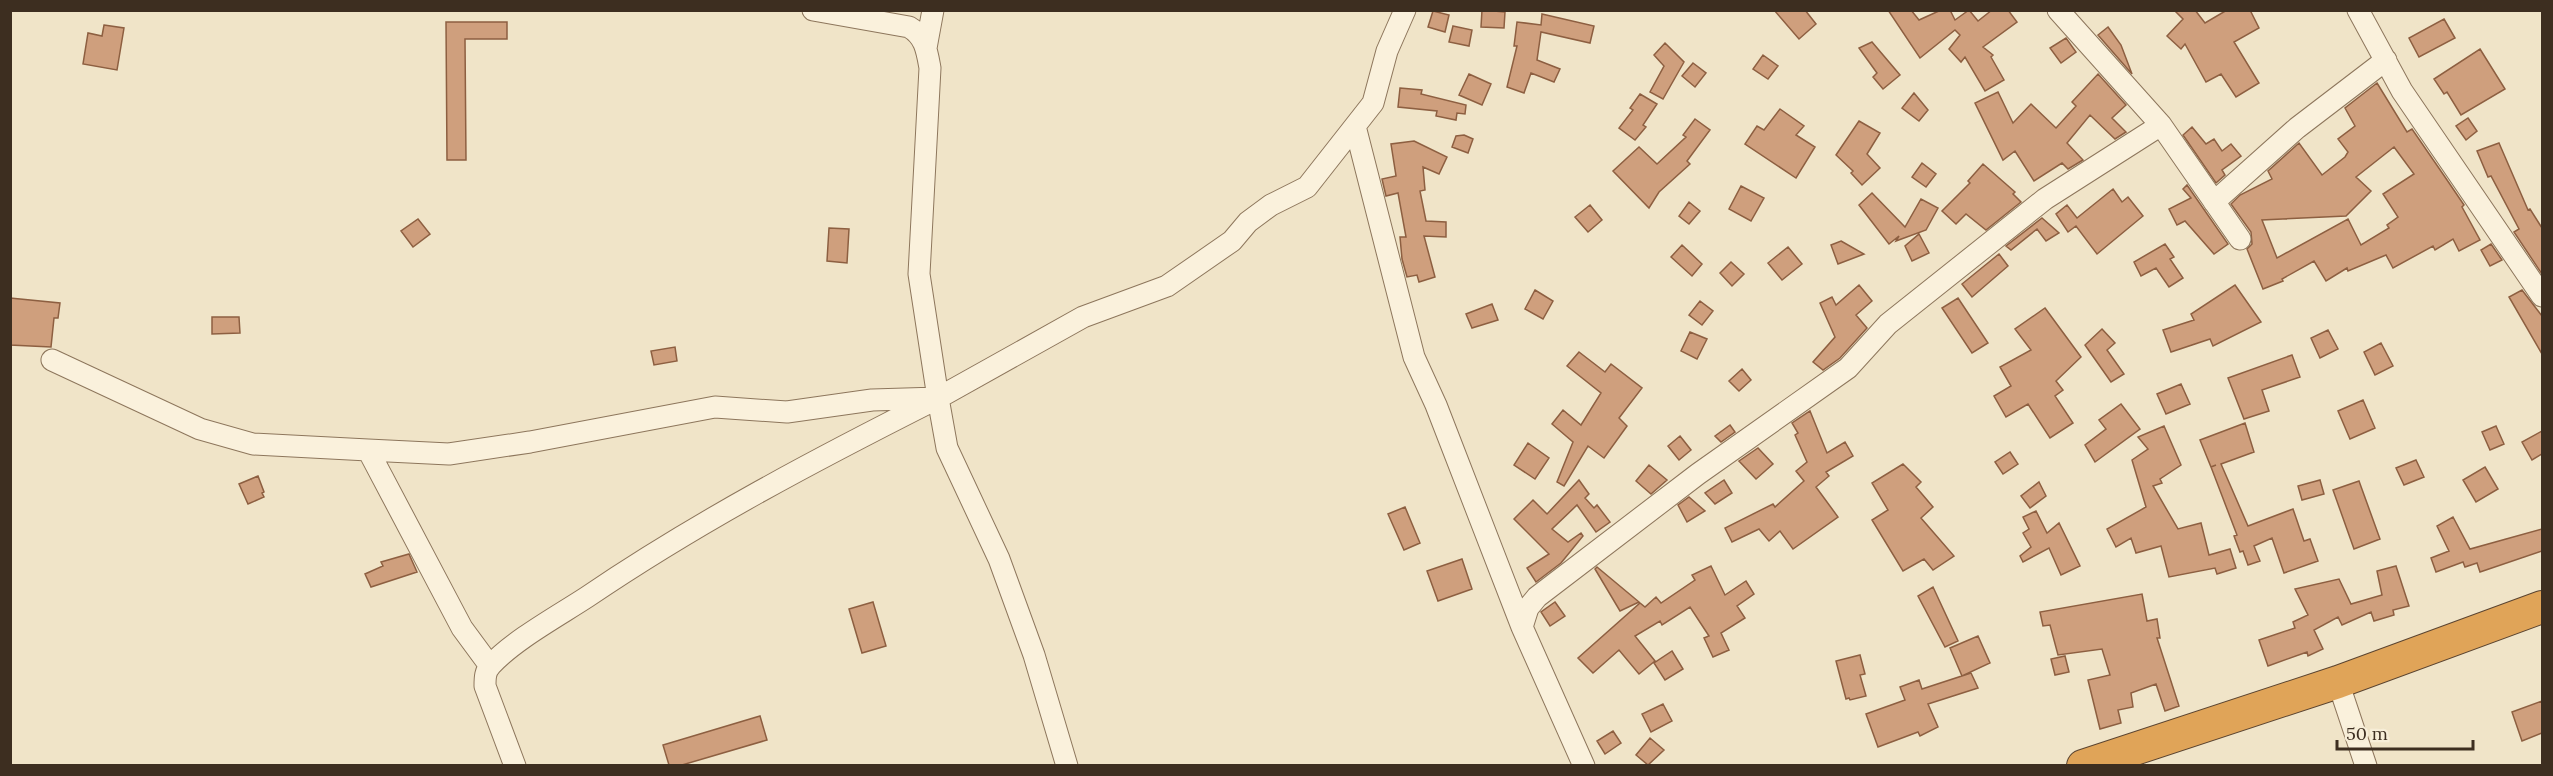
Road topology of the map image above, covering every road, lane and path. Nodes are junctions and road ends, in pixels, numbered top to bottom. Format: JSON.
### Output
{"nodes":[{"id":1,"x":813,"y":10,"type":"edge"},
{"id":2,"x":933,"y":10,"type":"edge"},
{"id":3,"x":1405,"y":10,"type":"edge"},
{"id":4,"x":2058,"y":10,"type":"edge"},
{"id":5,"x":2358,"y":10,"type":"edge"},
{"id":6,"x":926,"y":48,"type":"junction"},
{"id":7,"x":2386,"y":60,"type":"junction"},
{"id":8,"x":2161,"y":125,"type":"junction"},
{"id":9,"x":1355,"y":126,"type":"junction"},
{"id":10,"x":2214,"y":202,"type":"junction"},
{"id":11,"x":2240,"y":239,"type":"dead end"},
{"id":12,"x":2542,"y":296,"type":"edge"},
{"id":13,"x":52,"y":360,"type":"dead end"},
{"id":14,"x":938,"y":398,"type":"junction"},
{"id":15,"x":368,"y":450,"type":"junction"},
{"id":16,"x":2542,"y":607,"type":"edge"},
{"id":17,"x":1522,"y":627,"type":"junction"},
{"id":18,"x":490,"y":666,"type":"junction"},
{"id":19,"x":2338,"y":682,"type":"junction"},
{"id":20,"x":515,"y":765,"type":"edge"},
{"id":21,"x":1067,"y":765,"type":"edge"},
{"id":22,"x":1584,"y":765,"type":"edge"},
{"id":23,"x":2083,"y":765,"type":"edge"},
{"id":24,"x":2366,"y":765,"type":"edge"}],
"edges":[{"from":1,"to":6,"type":"street"},
{"from":2,"to":6,"type":"street"},
{"from":3,"to":9,"type":"street"},
{"from":4,"to":8,"type":"street"},
{"from":5,"to":7,"type":"street"},
{"from":6,"to":14,"type":"street"},
{"from":7,"to":10,"type":"street"},
{"from":7,"to":12,"type":"street"},
{"from":8,"to":10,"type":"street"},
{"from":8,"to":17,"type":"street"},
{"from":9,"to":14,"type":"street"},
{"from":9,"to":17,"type":"street"},
{"from":10,"to":11,"type":"street"},
{"from":13,"to":15,"type":"street"},
{"from":14,"to":15,"type":"street"},
{"from":14,"to":18,"type":"street"},
{"from":14,"to":21,"type":"street"},
{"from":15,"to":18,"type":"street"},
{"from":16,"to":19,"type":"highway"},
{"from":17,"to":22,"type":"street"},
{"from":18,"to":20,"type":"street"},
{"from":19,"to":23,"type":"highway"},
{"from":19,"to":24,"type":"street"}]}
